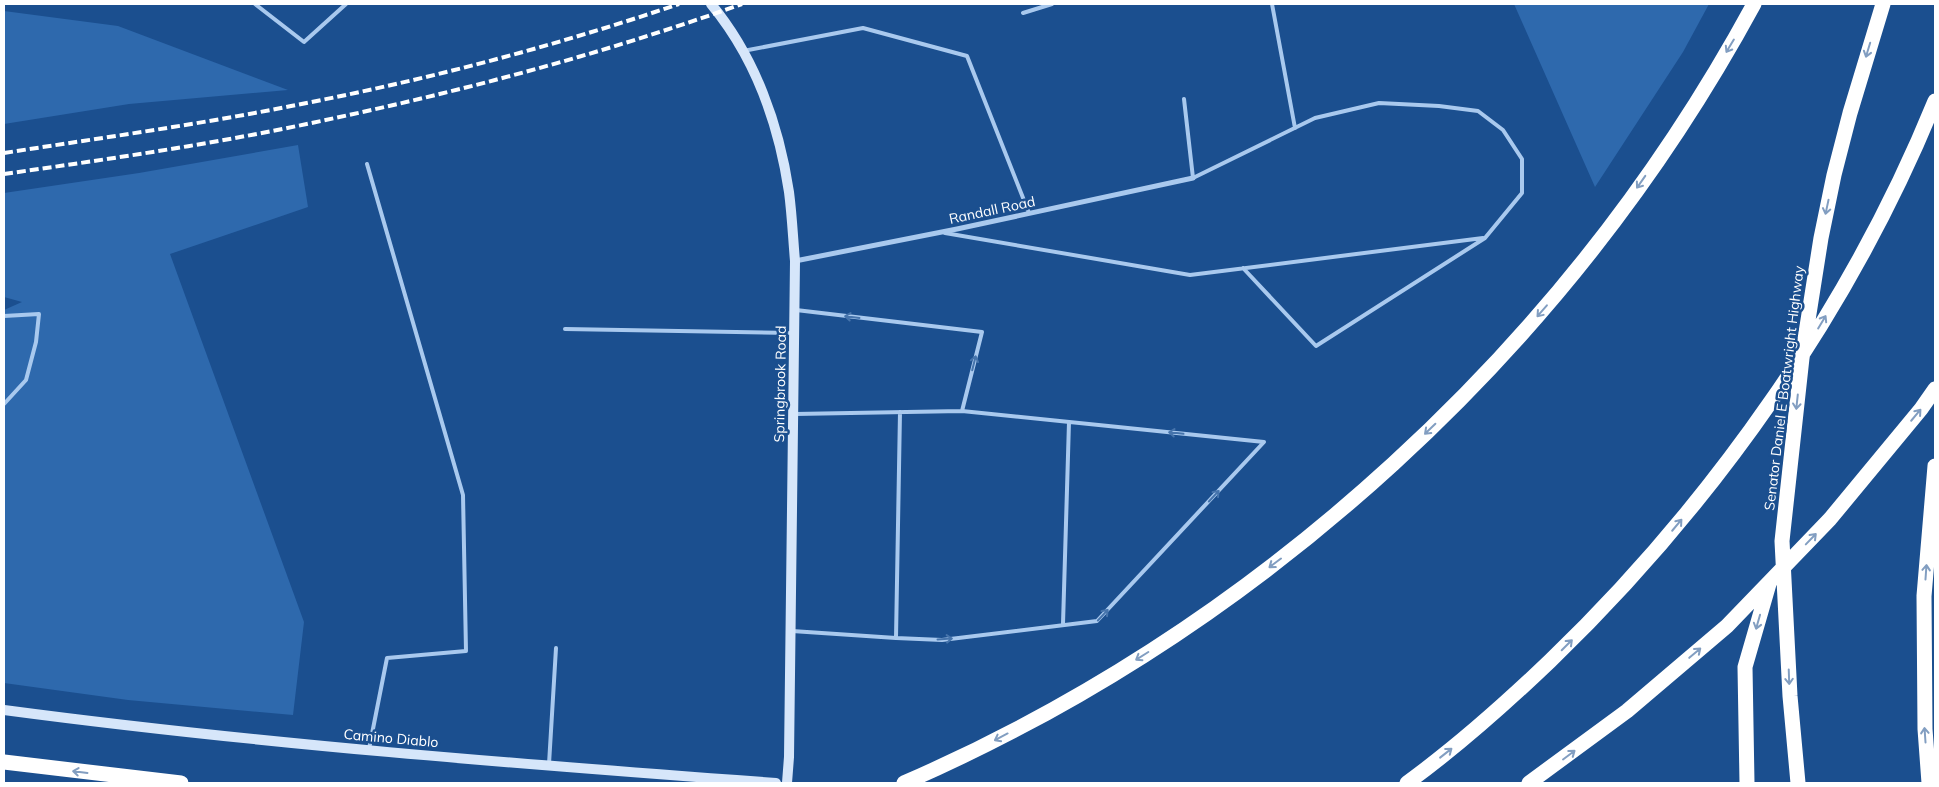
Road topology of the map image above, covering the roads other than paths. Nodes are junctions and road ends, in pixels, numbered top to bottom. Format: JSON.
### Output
{"nodes":[{"id":1,"x":255,"y":4,"type":"edge"},
{"id":2,"x":346,"y":4,"type":"edge"},
{"id":3,"x":711,"y":4,"type":"edge"},
{"id":4,"x":1052,"y":4,"type":"edge"},
{"id":5,"x":1272,"y":4,"type":"edge"},
{"id":6,"x":1754,"y":4,"type":"edge"},
{"id":7,"x":1883,"y":4,"type":"edge"},
{"id":8,"x":1023,"y":13,"type":"dead end"},
{"id":9,"x":743,"y":51,"type":"junction"},
{"id":10,"x":1184,"y":98,"type":"dead end"},
{"id":11,"x":1935,"y":102,"type":"edge"},
{"id":12,"x":1295,"y":128,"type":"junction"},
{"id":13,"x":367,"y":164,"type":"dead end"},
{"id":14,"x":1193,"y":178,"type":"junction"},
{"id":15,"x":1029,"y":213,"type":"junction"},
{"id":16,"x":941,"y":232,"type":"junction"},
{"id":17,"x":1485,"y":238,"type":"junction"},
{"id":18,"x":795,"y":261,"type":"junction"},
{"id":19,"x":1243,"y":268,"type":"junction"},
{"id":20,"x":795,"y":310,"type":"junction"},
{"id":21,"x":4,"y":316,"type":"edge"},
{"id":22,"x":565,"y":329,"type":"dead end"},
{"id":23,"x":794,"y":333,"type":"junction"},
{"id":24,"x":1935,"y":390,"type":"edge"},
{"id":25,"x":4,"y":404,"type":"edge"},
{"id":26,"x":962,"y":411,"type":"junction"},
{"id":27,"x":900,"y":412,"type":"junction"},
{"id":28,"x":793,"y":414,"type":"junction"},
{"id":29,"x":1070,"y":422,"type":"junction"},
{"id":30,"x":1935,"y":466,"type":"edge"},
{"id":31,"x":1782,"y":541,"type":"junction"},
{"id":32,"x":1063,"y":624,"type":"junction"},
{"id":33,"x":790,"y":631,"type":"junction"},
{"id":34,"x":896,"y":638,"type":"junction"},
{"id":35,"x":556,"y":648,"type":"dead end"},
{"id":36,"x":4,"y":710,"type":"edge"},
{"id":37,"x":369,"y":750,"type":"junction"},
{"id":38,"x":4,"y":762,"type":"edge"},
{"id":39,"x":549,"y":766,"type":"junction"},
{"id":40,"x":181,"y":783,"type":"edge"},
{"id":41,"x":776,"y":783,"type":"edge"},
{"id":42,"x":787,"y":783,"type":"edge"},
{"id":43,"x":904,"y":783,"type":"edge"},
{"id":44,"x":1408,"y":783,"type":"edge"},
{"id":45,"x":1529,"y":783,"type":"edge"},
{"id":46,"x":1747,"y":783,"type":"edge"},
{"id":47,"x":1798,"y":783,"type":"edge"},
{"id":48,"x":1929,"y":783,"type":"edge"}],
"edges":[{"from":1,"to":2,"type":"lane"},
{"from":3,"to":9,"type":"street","name":"Springbrook Road"},
{"from":4,"to":8,"type":"lane"},
{"from":5,"to":12,"type":"lane"},
{"from":6,"to":43,"type":"highway","one_way":true},
{"from":7,"to":31,"type":"highway","name":"Senator Daniel E Boatwright Highway","one_way":true},
{"from":9,"to":15,"type":"lane"},
{"from":9,"to":18,"type":"street","name":"Springbrook Road"},
{"from":10,"to":14,"type":"lane"},
{"from":44,"to":11,"type":"highway","one_way":true},
{"from":12,"to":14,"type":"lane"},
{"from":12,"to":17,"type":"lane"},
{"from":13,"to":37,"type":"lane"},
{"from":14,"to":15,"type":"street","name":"Randall Road"},
{"from":15,"to":16,"type":"street","name":"Randall Road"},
{"from":16,"to":18,"type":"street","name":"Randall Road"},
{"from":16,"to":19,"type":"lane"},
{"from":17,"to":19,"type":"lane"},
{"from":17,"to":19,"type":"lane"},
{"from":18,"to":20,"type":"street","name":"Springbrook Road"},
{"from":20,"to":23,"type":"street","name":"Springbrook Road"},
{"from":26,"to":20,"type":"lane","one_way":true},
{"from":21,"to":25,"type":"lane"},
{"from":22,"to":23,"type":"lane"},
{"from":23,"to":28,"type":"street","name":"Springbrook Road"},
{"from":45,"to":24,"type":"highway","one_way":true},
{"from":26,"to":27,"type":"lane"},
{"from":26,"to":29,"type":"lane"},
{"from":27,"to":28,"type":"lane"},
{"from":27,"to":34,"type":"lane"},
{"from":28,"to":33,"type":"street","name":"Springbrook Road"},
{"from":29,"to":32,"type":"lane"},
{"from":32,"to":29,"type":"lane","one_way":true},
{"from":48,"to":30,"type":"highway","one_way":true},
{"from":31,"to":46,"type":"highway","one_way":true},
{"from":31,"to":47,"type":"highway","name":"Senator Daniel E Boatwright Highway","one_way":true},
{"from":34,"to":32,"type":"lane","one_way":true},
{"from":33,"to":34,"type":"lane"},
{"from":33,"to":42,"type":"street","name":"Springbrook Road"},
{"from":35,"to":39,"type":"lane"},
{"from":36,"to":37,"type":"street","name":"Camino Diablo"},
{"from":37,"to":39,"type":"street","name":"Camino Diablo"},
{"from":40,"to":38,"type":"highway","one_way":true},
{"from":39,"to":41,"type":"street","name":"Camino Diablo"}]}
